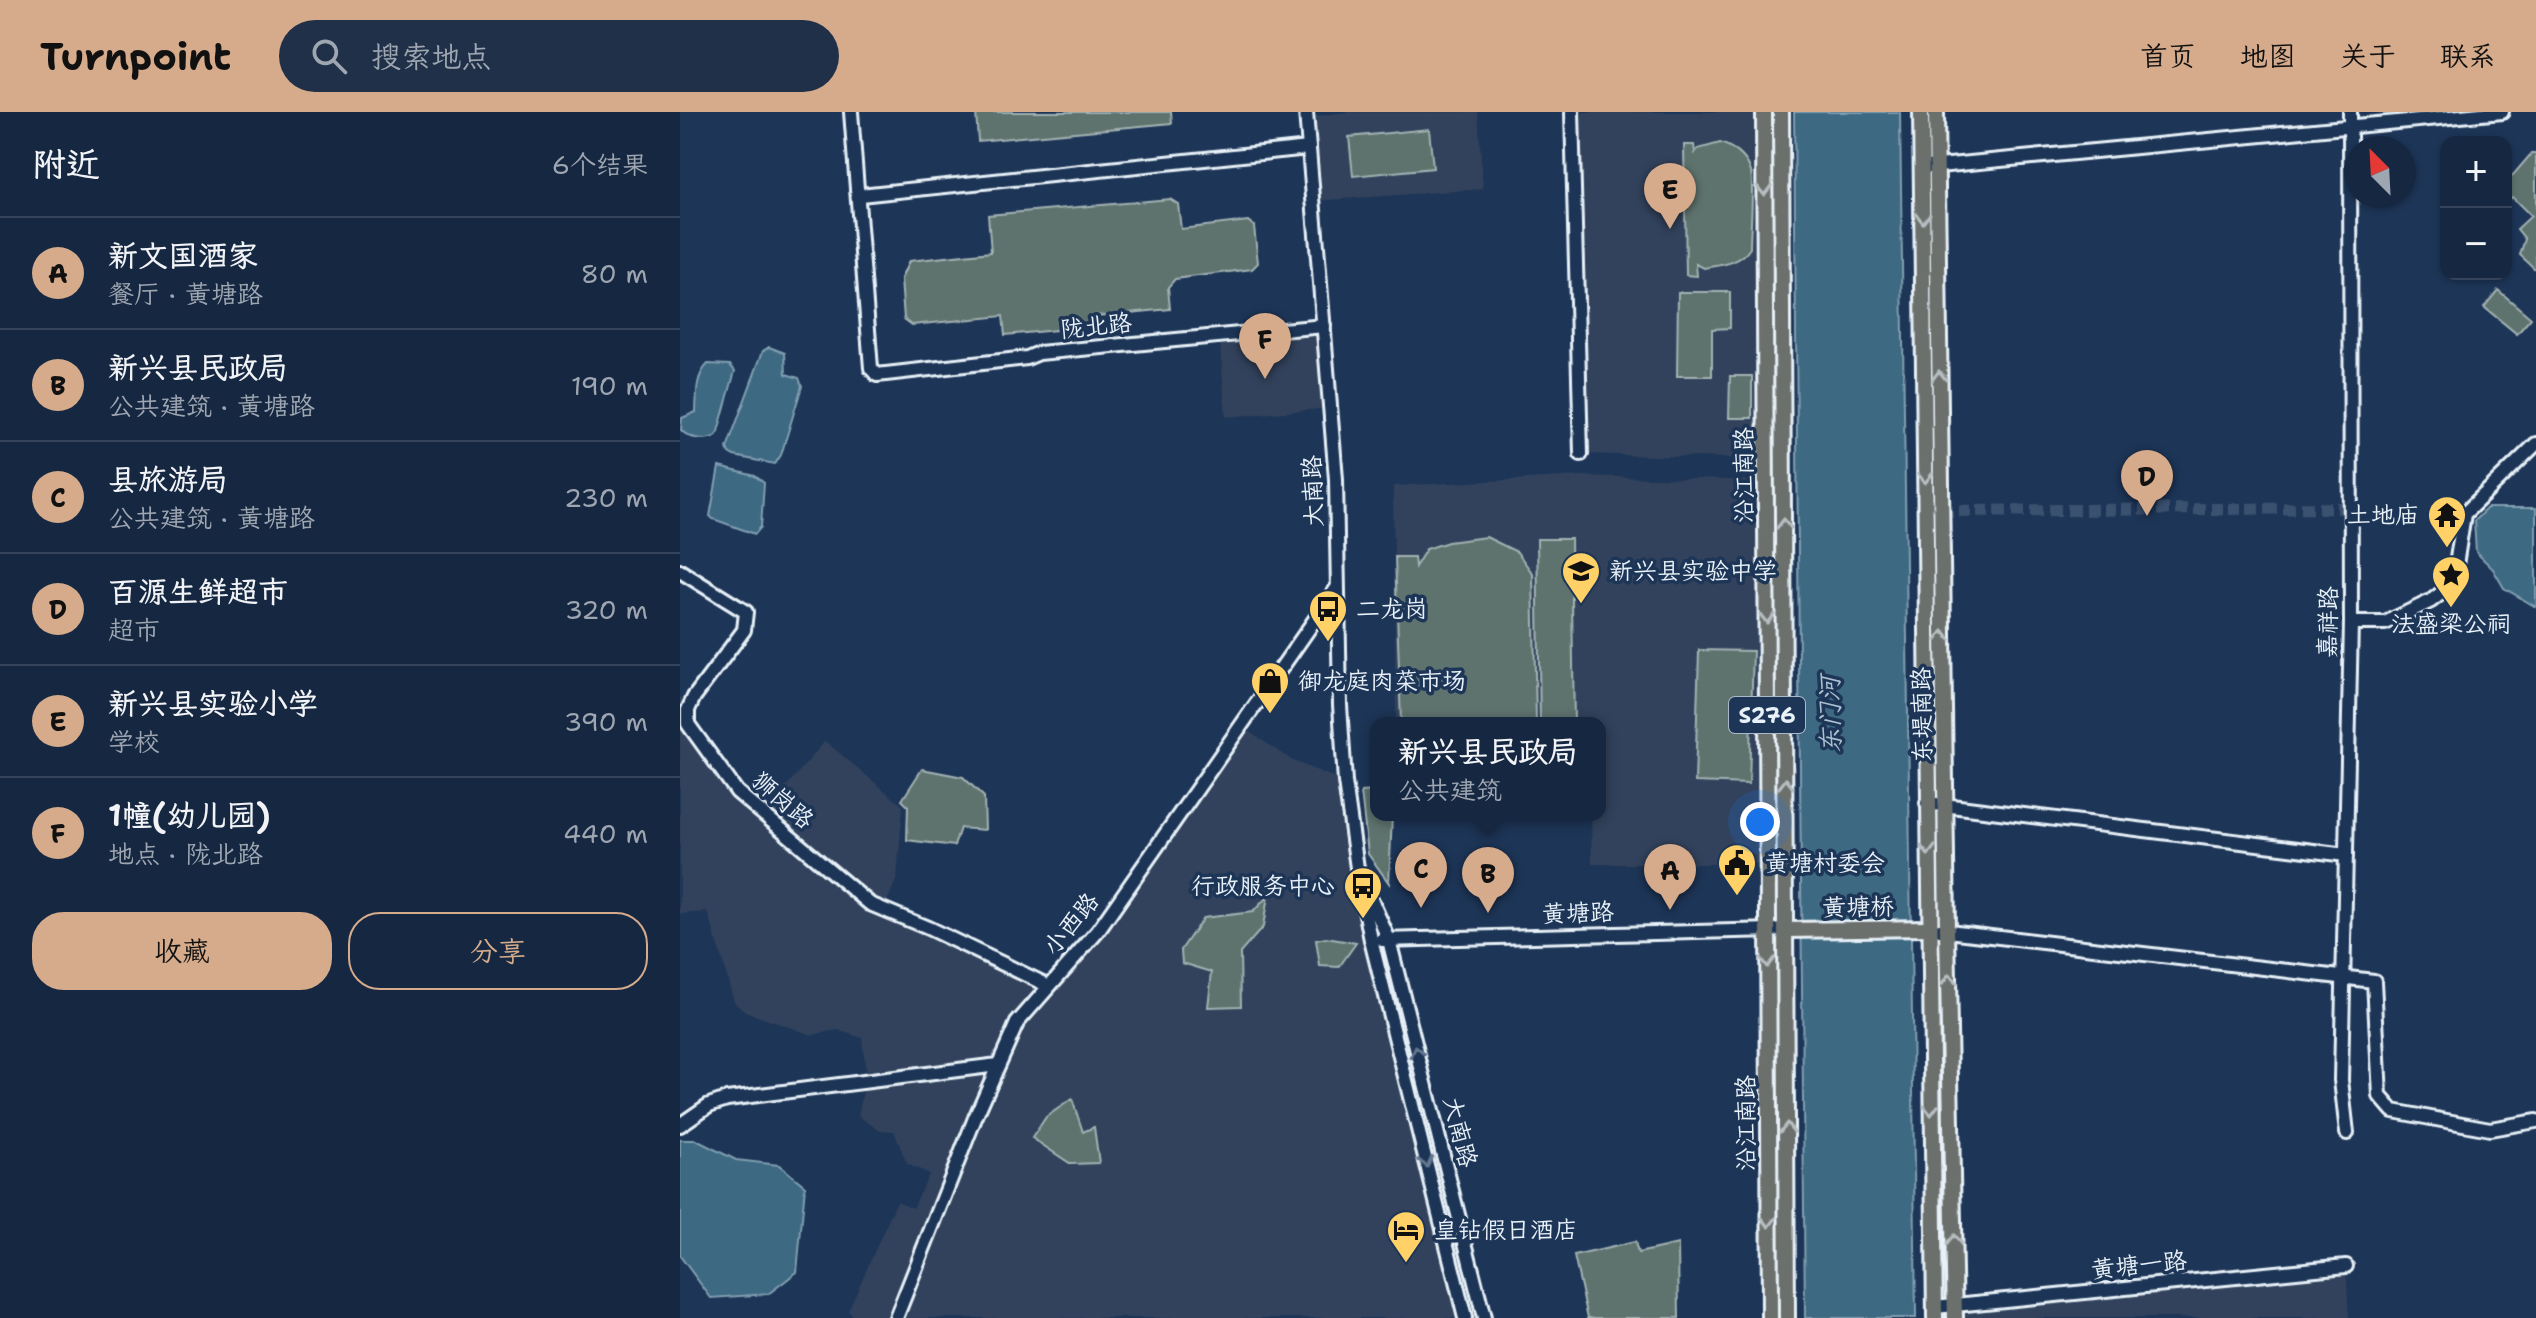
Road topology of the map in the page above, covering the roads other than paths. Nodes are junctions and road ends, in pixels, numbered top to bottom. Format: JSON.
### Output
{"nodes":[{"id":1,"x":851,"y":112,"type":"edge"},
{"id":2,"x":1306,"y":112,"type":"edge"},
{"id":3,"x":1572,"y":112,"type":"edge"},
{"id":4,"x":1764,"y":112,"type":"edge"},
{"id":5,"x":1781,"y":112,"type":"edge"},
{"id":6,"x":1921,"y":112,"type":"edge"},
{"id":7,"x":1936,"y":112,"type":"edge"},
{"id":8,"x":2350,"y":112,"type":"edge"},
{"id":9,"x":2502,"y":112,"type":"edge"},
{"id":10,"x":2350,"y":127,"type":"junction"},
{"id":11,"x":1309,"y":148,"type":"junction"},
{"id":12,"x":1929,"y":167,"type":"junction"},
{"id":13,"x":860,"y":195,"type":"junction"},
{"id":14,"x":1324,"y":326,"type":"junction"},
{"id":15,"x":2536,"y":444,"type":"edge"},
{"id":16,"x":1581,"y":454,"type":"dead end"},
{"id":17,"x":680,"y":571,"type":"edge"},
{"id":18,"x":1337,"y":588,"type":"junction"},
{"id":19,"x":2351,"y":623,"type":"junction"},
{"id":20,"x":1927,"y":803,"type":"junction"},
{"id":21,"x":1946,"y":805,"type":"junction"},
{"id":22,"x":2346,"y":855,"type":"junction"},
{"id":23,"x":1357,"y":868,"type":"junction"},
{"id":24,"x":1929,"y":928,"type":"junction"},
{"id":25,"x":1767,"y":930,"type":"junction"},
{"id":26,"x":1787,"y":930,"type":"junction"},
{"id":27,"x":1947,"y":931,"type":"junction"},
{"id":28,"x":1371,"y":940,"type":"junction"},
{"id":29,"x":1389,"y":940,"type":"junction"},
{"id":30,"x":2343,"y":977,"type":"junction"},
{"id":31,"x":1049,"y":986,"type":"junction"},
{"id":32,"x":998,"y":1065,"type":"junction"},
{"id":33,"x":2536,"y":1121,"type":"edge"},
{"id":34,"x":680,"y":1125,"type":"edge"},
{"id":35,"x":2347,"y":1133,"type":"dead end"},
{"id":36,"x":2346,"y":1266,"type":"dead end"},
{"id":37,"x":1955,"y":1311,"type":"edge"},
{"id":38,"x":1935,"y":1312,"type":"edge"},
{"id":39,"x":896,"y":1318,"type":"edge"},
{"id":40,"x":1465,"y":1318,"type":"edge"},
{"id":41,"x":1484,"y":1318,"type":"edge"},
{"id":42,"x":1770,"y":1318,"type":"edge"},
{"id":43,"x":1787,"y":1318,"type":"edge"}],
"edges":[{"from":1,"to":13,"type":"street"},
{"from":2,"to":11,"type":"street","name":"大南路"},
{"from":3,"to":16,"type":"street"},
{"from":4,"to":25,"type":"main road","name":"沿江南路","number":"S276","one_way":true},
{"from":26,"to":5,"type":"main road","name":"沿江南路","number":"S276","one_way":true},
{"from":6,"to":12,"type":"main road","name":"东堤南路"},
{"from":7,"to":12,"type":"main road","name":"东堤南路"},
{"from":8,"to":10,"type":"street","name":"嘉祥路"},
{"from":9,"to":10,"type":"street"},
{"from":10,"to":12,"type":"street"},
{"from":10,"to":19,"type":"street","name":"嘉祥路"},
{"from":11,"to":13,"type":"street"},
{"from":11,"to":14,"type":"street","name":"大南路"},
{"from":12,"to":20,"type":"main road","name":"东堤南路","one_way":true},
{"from":21,"to":12,"type":"main road","name":"东堤南路","one_way":true},
{"from":13,"to":14,"type":"street","name":"陇北路"},
{"from":14,"to":18,"type":"street","name":"大南路"},
{"from":15,"to":19,"type":"street"},
{"from":17,"to":31,"type":"street","name":"狮岗路"},
{"from":18,"to":23,"type":"street","name":"大南路"},
{"from":18,"to":31,"type":"street","name":"小西路"},
{"from":19,"to":22,"type":"street","name":"嘉祥路"},
{"from":20,"to":21,"type":"street"},
{"from":20,"to":24,"type":"main road","name":"东堤南路","one_way":true},
{"from":21,"to":22,"type":"street"},
{"from":21,"to":27,"type":"main road","name":"东堤南路"},
{"from":22,"to":30,"type":"street","name":"嘉祥路"},
{"from":23,"to":28,"type":"street","name":"大南路"},
{"from":23,"to":29,"type":"street","name":"大南路"},
{"from":24,"to":26,"type":"main road","name":"黄塘桥"},
{"from":24,"to":27,"type":"street"},
{"from":24,"to":38,"type":"main road","name":"东堤南路","one_way":true},
{"from":25,"to":26,"type":"street","name":"黄塘路"},
{"from":25,"to":29,"type":"street","name":"黄塘路"},
{"from":25,"to":42,"type":"main road","name":"沿江南路","number":"S276","one_way":true},
{"from":43,"to":26,"type":"main road","name":"沿江南路","number":"S276","one_way":true},
{"from":27,"to":30,"type":"street"},
{"from":37,"to":27,"type":"main road","name":"东堤南路","one_way":true},
{"from":28,"to":29,"type":"street","name":"黄塘路"},
{"from":28,"to":40,"type":"street","name":"大南路","one_way":true},
{"from":41,"to":29,"type":"street","name":"大南路","one_way":true},
{"from":30,"to":33,"type":"street"},
{"from":30,"to":35,"type":"street","name":"嘉祥路"},
{"from":31,"to":32,"type":"street","name":"小西路"},
{"from":32,"to":34,"type":"street"},
{"from":32,"to":39,"type":"street","name":"小西路"},
{"from":36,"to":37,"type":"street","name":"黄塘一路"},
{"from":37,"to":38,"type":"street","name":"黄塘一路"}]}
